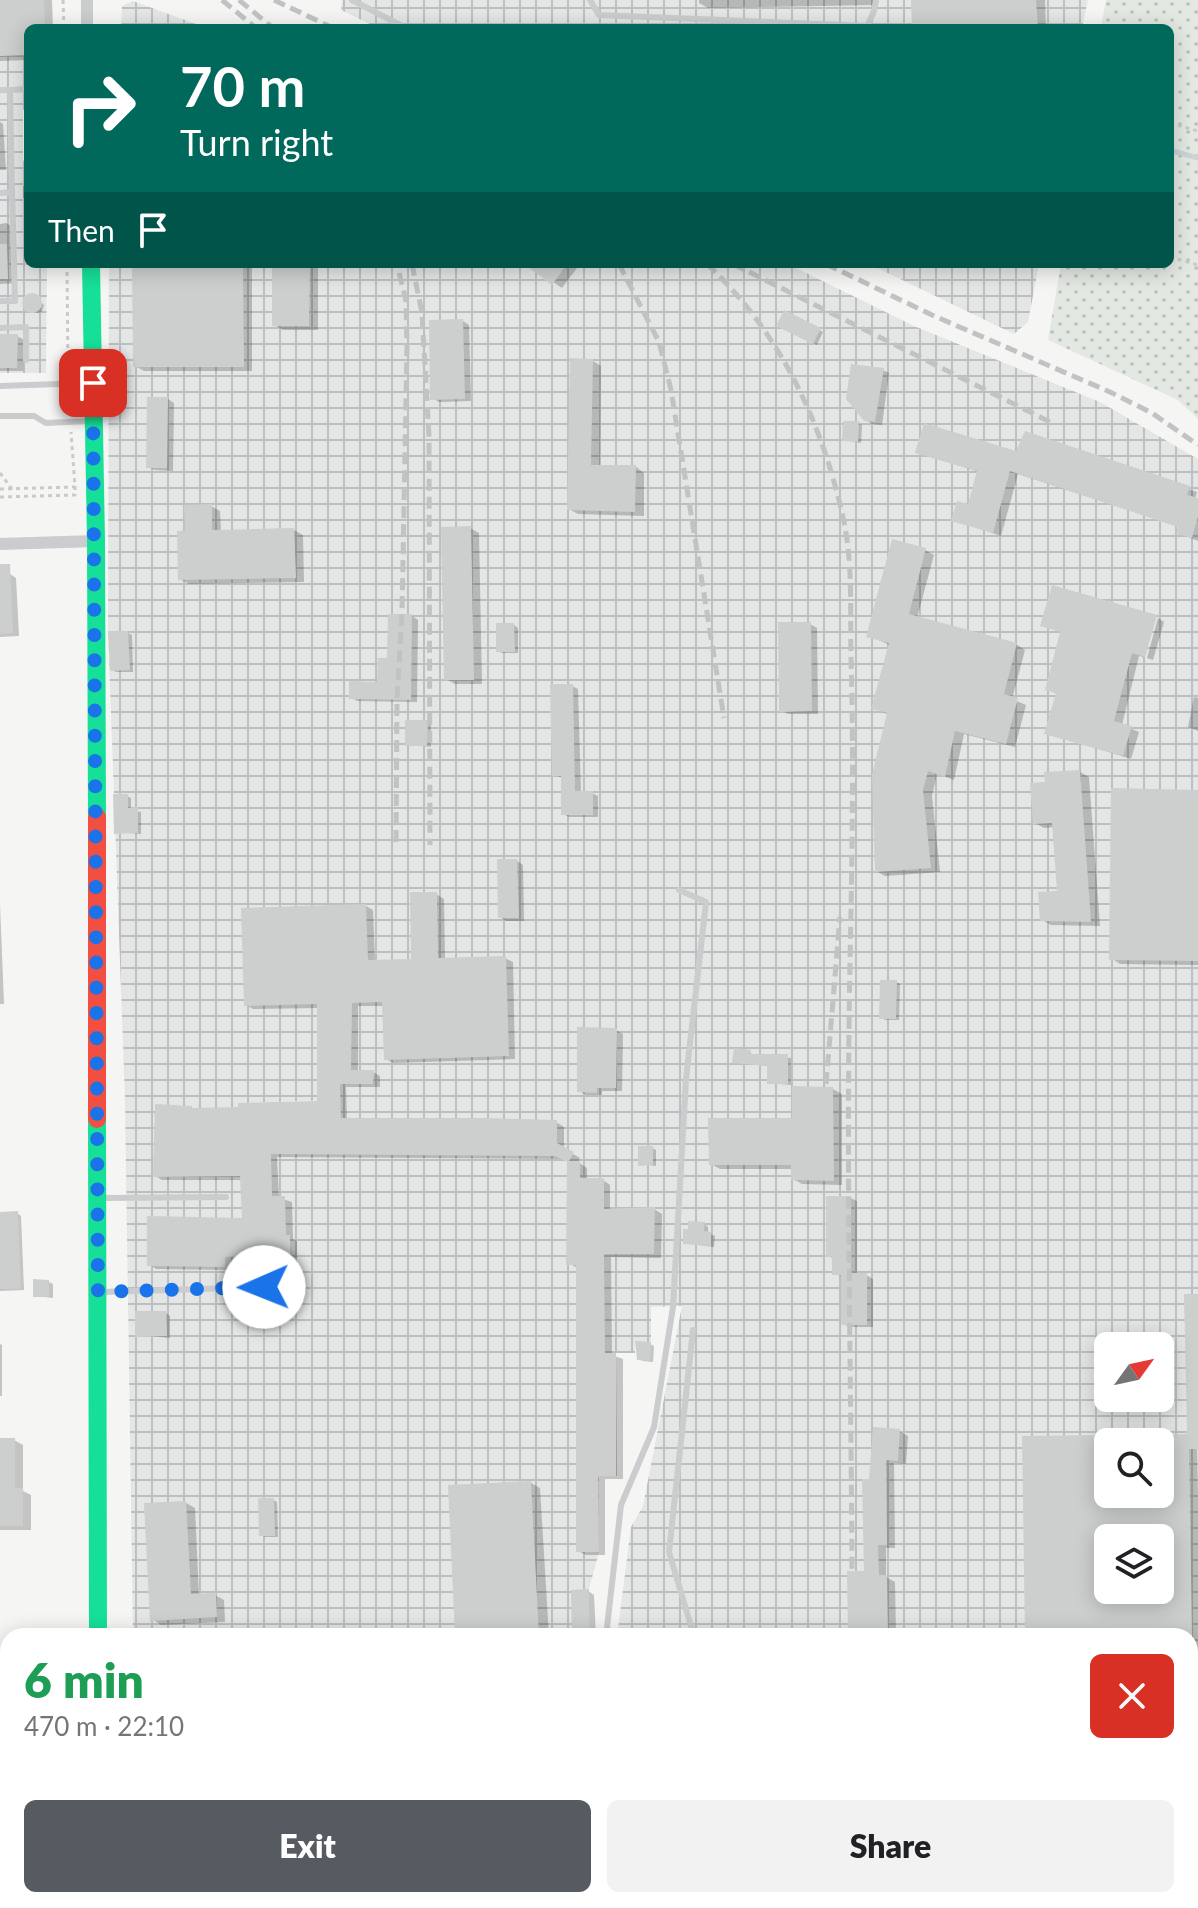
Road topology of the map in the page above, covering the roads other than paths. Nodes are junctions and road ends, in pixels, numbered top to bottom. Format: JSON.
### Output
{"nodes":[{"id":1,"x":87,"y":0,"type":"edge"},
{"id":2,"x":352,"y":0,"type":"edge"},
{"id":3,"x":590,"y":0,"type":"edge"},
{"id":4,"x":876,"y":0,"type":"edge"},
{"id":5,"x":87,"y":24,"type":"edge"},
{"id":6,"x":398,"y":24,"type":"edge"},
{"id":7,"x":800,"y":24,"type":"edge"},
{"id":8,"x":868,"y":24,"type":"edge"},
{"id":9,"x":24,"y":89,"type":"edge"},
{"id":10,"x":0,"y":90,"type":"edge"},
{"id":11,"x":10,"y":90,"type":"junction"},
{"id":12,"x":12,"y":192,"type":"junction"},
{"id":13,"x":0,"y":193,"type":"edge"},
{"id":14,"x":91,"y":268,"type":"edge"},
{"id":15,"x":0,"y":301,"type":"edge"},
{"id":16,"x":0,"y":328,"type":"edge"},
{"id":17,"x":26,"y":360,"type":"dead end"},
{"id":18,"x":93,"y":383,"type":"junction"},
{"id":19,"x":0,"y":386,"type":"edge"},
{"id":20,"x":0,"y":416,"type":"edge"},
{"id":21,"x":93,"y":421,"type":"junction"},
{"id":22,"x":96,"y":541,"type":"junction"},
{"id":23,"x":0,"y":544,"type":"edge"},
{"id":24,"x":679,"y":890,"type":"dead end"},
{"id":25,"x":226,"y":1197,"type":"dead end"},
{"id":26,"x":97,"y":1198,"type":"junction"},
{"id":27,"x":264,"y":1287,"type":"dead end"},
{"id":28,"x":98,"y":1292,"type":"junction"},
{"id":29,"x":693,"y":1330,"type":"dead end"},
{"id":30,"x":98,"y":1628,"type":"edge"},
{"id":31,"x":607,"y":1628,"type":"edge"},
{"id":32,"x":692,"y":1628,"type":"edge"}],
"edges":[{"from":1,"to":5,"type":"street"},
{"from":2,"to":6,"type":"lane"},
{"from":3,"to":7,"type":"lane"},
{"from":4,"to":8,"type":"lane"},
{"from":9,"to":11,"type":"lane"},
{"from":10,"to":11,"type":"lane"},
{"from":11,"to":12,"type":"lane"},
{"from":12,"to":13,"type":"lane"},
{"from":12,"to":15,"type":"lane"},
{"from":14,"to":18,"type":"street"},
{"from":16,"to":17,"type":"lane"},
{"from":18,"to":19,"type":"lane"},
{"from":18,"to":21,"type":"street"},
{"from":20,"to":21,"type":"lane"},
{"from":21,"to":22,"type":"street"},
{"from":22,"to":23,"type":"street"},
{"from":22,"to":26,"type":"street"},
{"from":24,"to":31,"type":"lane"},
{"from":25,"to":26,"type":"lane"},
{"from":26,"to":28,"type":"street"},
{"from":27,"to":28,"type":"lane"},
{"from":28,"to":30,"type":"street"},
{"from":29,"to":32,"type":"lane"}]}
